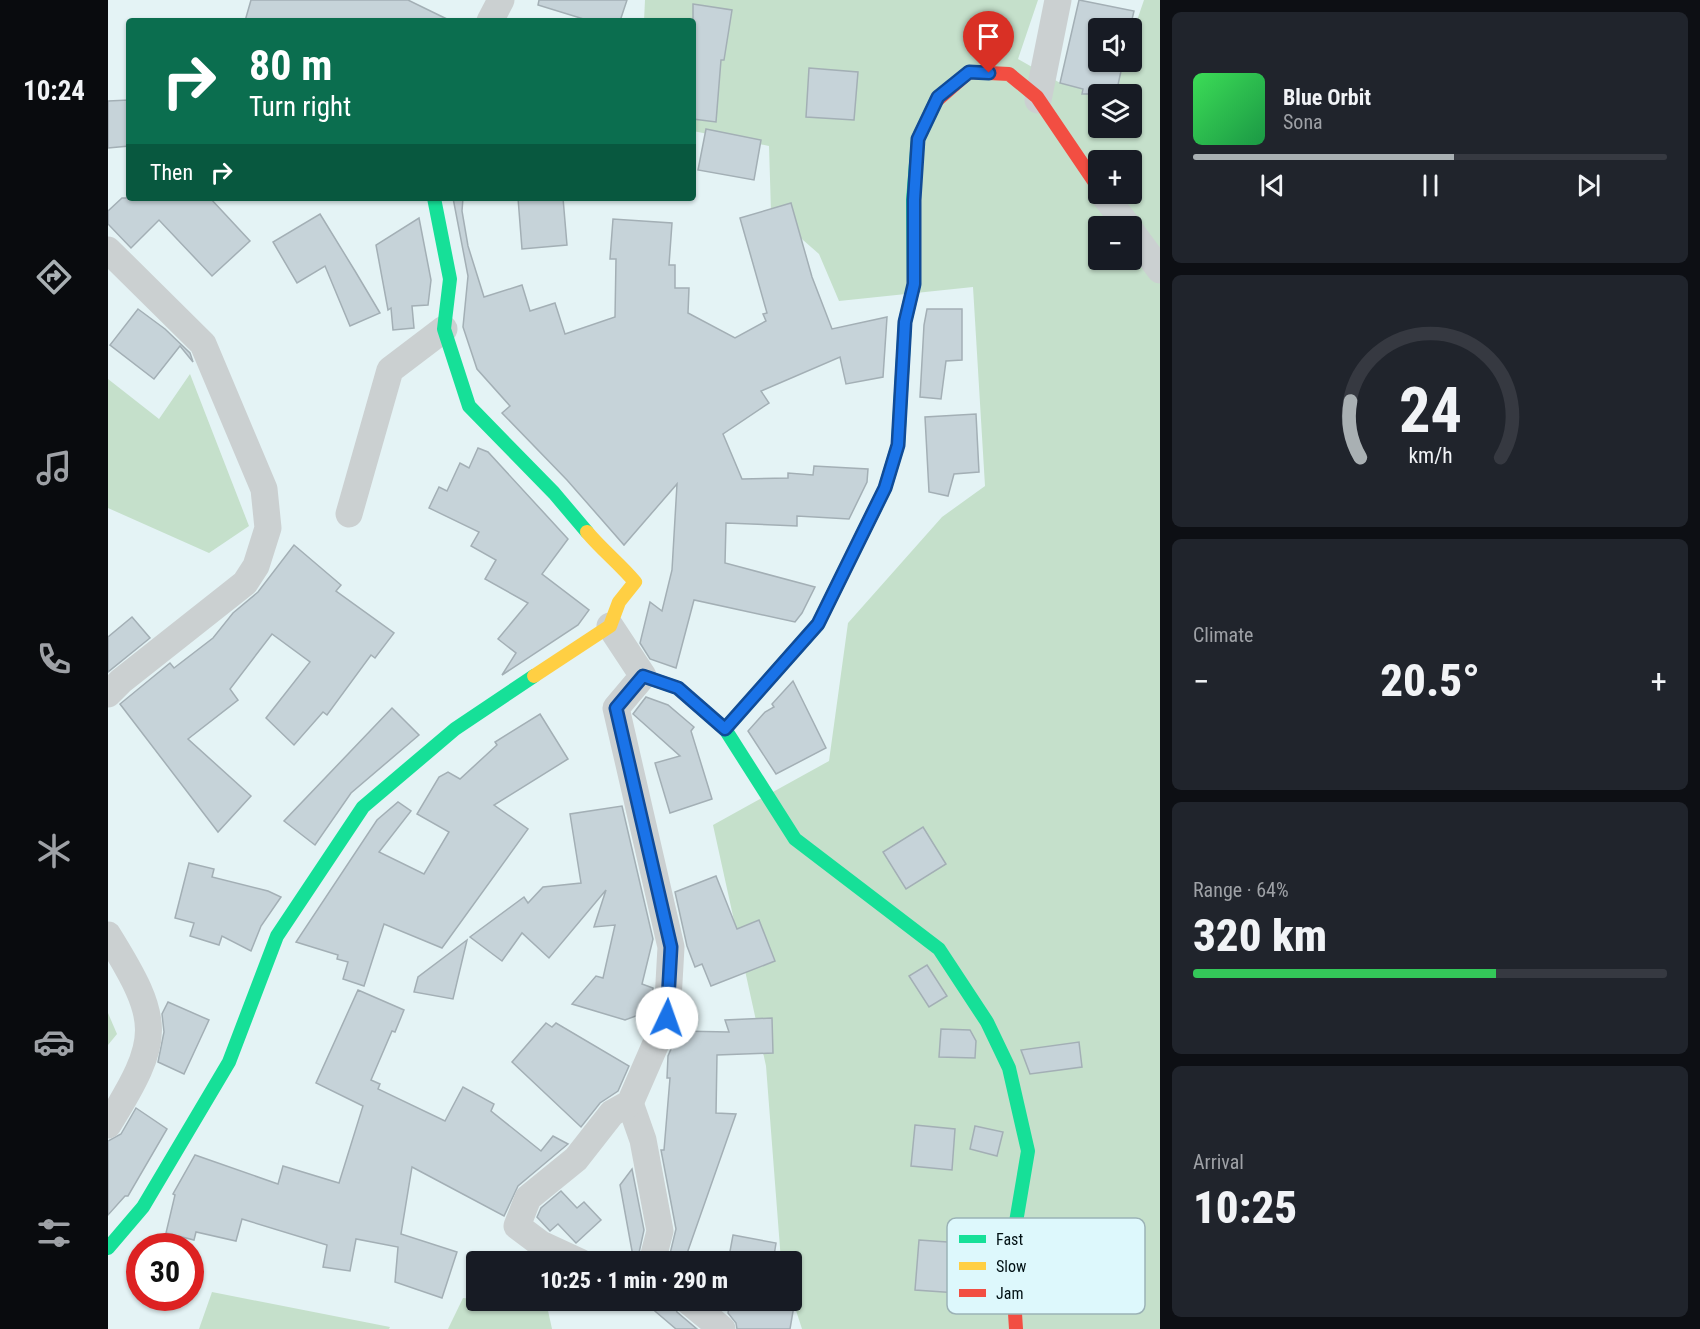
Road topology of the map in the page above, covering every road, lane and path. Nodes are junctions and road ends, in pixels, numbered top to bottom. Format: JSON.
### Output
{"nodes":[{"id":1,"x":501,"y":0,"type":"edge"},
{"id":2,"x":1058,"y":0,"type":"edge"},
{"id":3,"x":492,"y":18,"type":"edge"},
{"id":4,"x":1038,"y":100,"type":"junction"},
{"id":5,"x":1088,"y":172,"type":"edge"},
{"id":6,"x":435,"y":201,"type":"edge"},
{"id":7,"x":1111,"y":204,"type":"edge"},
{"id":8,"x":1120,"y":216,"type":"edge"},
{"id":9,"x":1142,"y":246,"type":"edge"},
{"id":10,"x":108,"y":250,"type":"edge"},
{"id":11,"x":1160,"y":270,"type":"edge"},
{"id":12,"x":444,"y":329,"type":"junction"},
{"id":13,"x":349,"y":514,"type":"dead end"},
{"id":14,"x":610,"y":626,"type":"junction"},
{"id":15,"x":643,"y":676,"type":"junction"},
{"id":16,"x":108,"y":694,"type":"edge"},
{"id":17,"x":725,"y":729,"type":"junction"},
{"id":18,"x":108,"y":935,"type":"edge"},
{"id":19,"x":630,"y":1103,"type":"junction"},
{"id":20,"x":108,"y":1125,"type":"edge"},
{"id":21,"x":1016,"y":1218,"type":"edge"},
{"id":22,"x":108,"y":1248,"type":"edge"},
{"id":23,"x":556,"y":1251,"type":"edge"},
{"id":24,"x":654,"y":1251,"type":"edge"},
{"id":25,"x":700,"y":1311,"type":"edge"},
{"id":26,"x":1015,"y":1314,"type":"edge"},
{"id":27,"x":722,"y":1329,"type":"edge"},
{"id":28,"x":1016,"y":1329,"type":"edge"}],
"edges":[{"from":1,"to":3,"type":"street"},
{"from":2,"to":4,"type":"street"},
{"from":4,"to":5,"type":"street"},
{"from":4,"to":17,"type":"street"},
{"from":6,"to":12,"type":"street"},
{"from":7,"to":8,"type":"street"},
{"from":9,"to":11,"type":"street"},
{"from":10,"to":16,"type":"street"},
{"from":12,"to":13,"type":"street"},
{"from":12,"to":14,"type":"street"},
{"from":14,"to":15,"type":"street"},
{"from":14,"to":22,"type":"street"},
{"from":15,"to":17,"type":"street"},
{"from":15,"to":19,"type":"street"},
{"from":17,"to":21,"type":"street"},
{"from":18,"to":20,"type":"street"},
{"from":19,"to":23,"type":"street"},
{"from":19,"to":24,"type":"street"},
{"from":25,"to":27,"type":"street"},
{"from":26,"to":28,"type":"street"}]}
